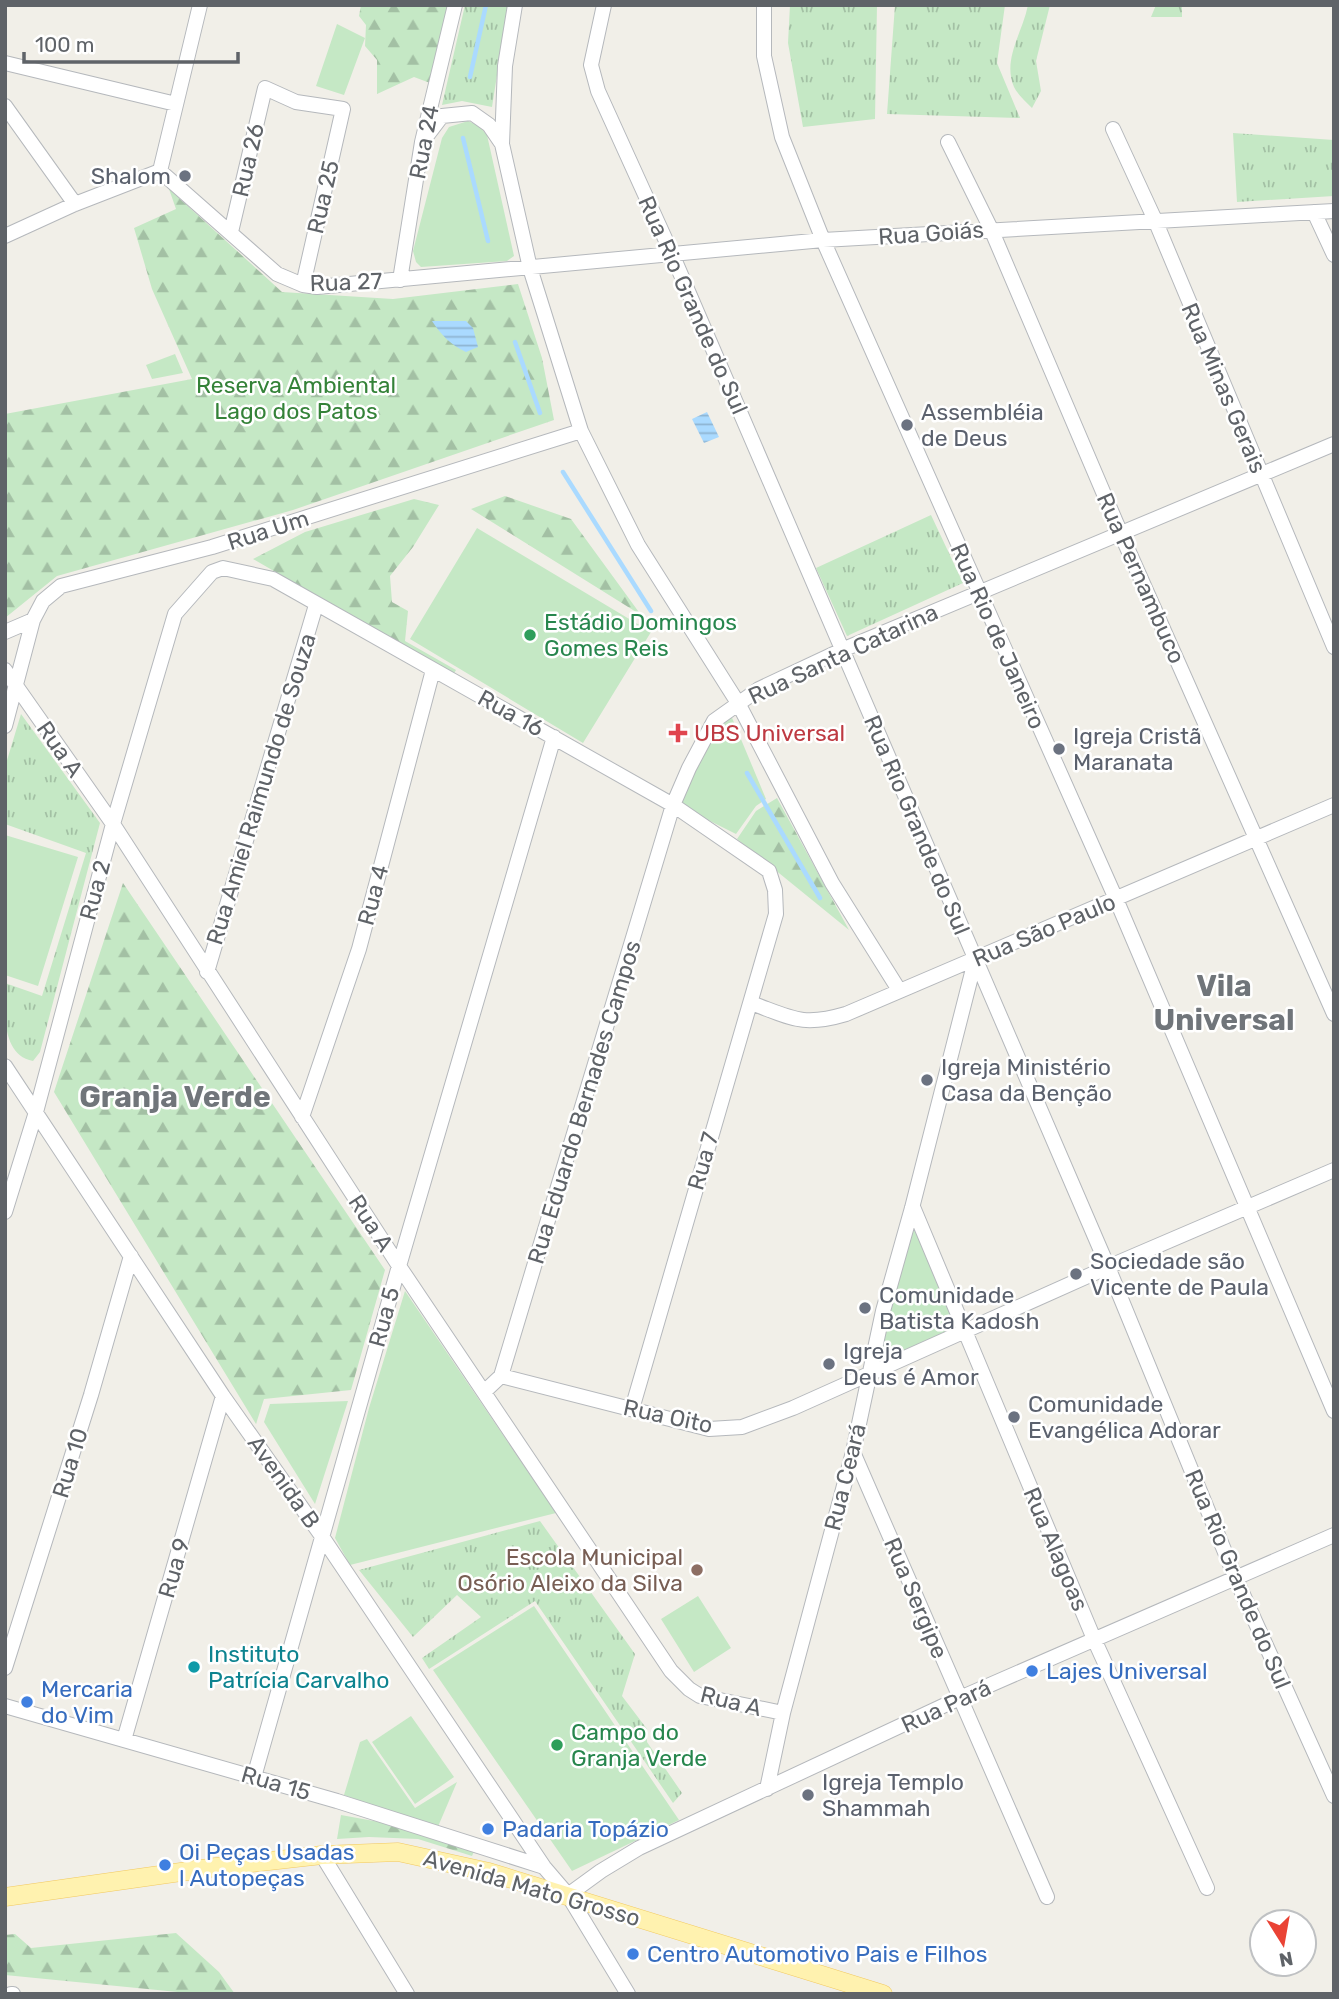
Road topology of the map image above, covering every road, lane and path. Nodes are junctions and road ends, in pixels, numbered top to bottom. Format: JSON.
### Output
{"nodes":[{"id":1,"x":200,"y":5,"type":"edge"},
{"id":2,"x":455,"y":5,"type":"edge"},
{"id":3,"x":515,"y":5,"type":"edge"},
{"id":4,"x":604,"y":5,"type":"edge"},
{"id":5,"x":764,"y":5,"type":"edge"},
{"id":6,"x":5,"y":63,"type":"edge"},
{"id":7,"x":265,"y":88,"type":"joint"},
{"id":8,"x":176,"y":104,"type":"junction"},
{"id":9,"x":5,"y":106,"type":"edge"},
{"id":10,"x":1113,"y":130,"type":"dead end"},
{"id":11,"x":422,"y":142,"type":"junction"},
{"id":12,"x":948,"y":142,"type":"dead end"},
{"id":13,"x":502,"y":144,"type":"junction"},
{"id":14,"x":160,"y":171,"type":"junction"},
{"id":15,"x":75,"y":204,"type":"junction"},
{"id":16,"x":1334,"y":211,"type":"edge"},
{"id":17,"x":1314,"y":212,"type":"junction"},
{"id":18,"x":1155,"y":220,"type":"junction"},
{"id":19,"x":991,"y":229,"type":"junction"},
{"id":20,"x":231,"y":232,"type":"junction"},
{"id":21,"x":5,"y":236,"type":"edge"},
{"id":22,"x":823,"y":240,"type":"junction"},
{"id":23,"x":672,"y":254,"type":"junction"},
{"id":24,"x":1334,"y":255,"type":"edge"},
{"id":25,"x":530,"y":268,"type":"junction"},
{"id":26,"x":400,"y":280,"type":"junction"},
{"id":27,"x":303,"y":285,"type":"junction"},
{"id":28,"x":581,"y":430,"type":"junction"},
{"id":29,"x":1334,"y":444,"type":"edge"},
{"id":30,"x":1261,"y":474,"type":"junction"},
{"id":31,"x":1121,"y":534,"type":"junction"},
{"id":32,"x":212,"y":547,"type":"junction"},
{"id":33,"x":223,"y":568,"type":"junction"},
{"id":34,"x":979,"y":594,"type":"junction"},
{"id":35,"x":316,"y":605,"type":"junction"},
{"id":36,"x":33,"y":620,"type":"junction"},
{"id":37,"x":5,"y":632,"type":"edge"},
{"id":38,"x":1334,"y":647,"type":"edge"},
{"id":39,"x":842,"y":650,"type":"junction"},
{"id":40,"x":5,"y":670,"type":"edge"},
{"id":41,"x":433,"y":670,"type":"junction"},
{"id":42,"x":17,"y":687,"type":"junction"},
{"id":43,"x":738,"y":703,"type":"junction"},
{"id":44,"x":5,"y":726,"type":"edge"},
{"id":45,"x":554,"y":737,"type":"junction"},
{"id":46,"x":673,"y":805,"type":"junction"},
{"id":47,"x":1334,"y":805,"type":"edge"},
{"id":48,"x":113,"y":824,"type":"junction"},
{"id":49,"x":1256,"y":838,"type":"junction"},
{"id":50,"x":1116,"y":899,"type":"junction"},
{"id":51,"x":776,"y":914,"type":"joint"},
{"id":52,"x":975,"y":961,"type":"junction"},
{"id":53,"x":206,"y":972,"type":"junction"},
{"id":54,"x":899,"y":990,"type":"junction"},
{"id":55,"x":751,"y":1003,"type":"junction"},
{"id":56,"x":1334,"y":1014,"type":"edge"},
{"id":57,"x":5,"y":1066,"type":"edge"},
{"id":58,"x":36,"y":1112,"type":"junction"},
{"id":59,"x":302,"y":1117,"type":"junction"},
{"id":60,"x":1334,"y":1170,"type":"edge"},
{"id":61,"x":913,"y":1207,"type":"junction"},
{"id":62,"x":1248,"y":1209,"type":"junction"},
{"id":63,"x":5,"y":1212,"type":"edge"},
{"id":64,"x":131,"y":1256,"type":"junction"},
{"id":65,"x":398,"y":1266,"type":"junction"},
{"id":66,"x":1108,"y":1267,"type":"junction"},
{"id":67,"x":966,"y":1331,"type":"junction"},
{"id":68,"x":868,"y":1373,"type":"junction"},
{"id":69,"x":502,"y":1376,"type":"junction"},
{"id":70,"x":484,"y":1392,"type":"junction"},
{"id":71,"x":223,"y":1396,"type":"junction"},
{"id":72,"x":632,"y":1409,"type":"junction"},
{"id":73,"x":1334,"y":1411,"type":"edge"},
{"id":74,"x":853,"y":1452,"type":"junction"},
{"id":75,"x":321,"y":1535,"type":"junction"},
{"id":76,"x":1334,"y":1535,"type":"edge"},
{"id":77,"x":1236,"y":1579,"type":"junction"},
{"id":78,"x":1094,"y":1639,"type":"junction"},
{"id":79,"x":5,"y":1668,"type":"edge"},
{"id":80,"x":960,"y":1698,"type":"junction"},
{"id":81,"x":5,"y":1706,"type":"edge"},
{"id":82,"x":783,"y":1713,"type":"junction"},
{"id":83,"x":124,"y":1740,"type":"junction"},
{"id":84,"x":254,"y":1777,"type":"junction"},
{"id":85,"x":767,"y":1789,"type":"junction"},
{"id":86,"x":1334,"y":1796,"type":"edge"},
{"id":87,"x":322,"y":1855,"type":"junction"},
{"id":88,"x":544,"y":1867,"type":"junction"},
{"id":89,"x":1207,"y":1888,"type":"dead end"},
{"id":90,"x":568,"y":1895,"type":"junction"},
{"id":91,"x":5,"y":1897,"type":"edge"},
{"id":92,"x":1047,"y":1897,"type":"dead end"},
{"id":93,"x":407,"y":1994,"type":"edge"},
{"id":94,"x":628,"y":1994,"type":"edge"},
{"id":95,"x":883,"y":1994,"type":"edge"}],
"edges":[{"from":1,"to":8,"type":"street"},
{"from":2,"to":11,"type":"street","name":"Rua 24"},
{"from":3,"to":13,"type":"street"},
{"from":4,"to":23,"type":"street","name":"Rua Rio Grande do Sul"},
{"from":5,"to":22,"type":"street","name":"Rua Rio de Janeiro"},
{"from":6,"to":8,"type":"street"},
{"from":7,"to":20,"type":"street","name":"Rua 26"},
{"from":7,"to":27,"type":"street","name":"Rua 25"},
{"from":8,"to":14,"type":"street"},
{"from":9,"to":15,"type":"street"},
{"from":10,"to":18,"type":"street","name":"Rua Minas Gerais"},
{"from":11,"to":13,"type":"street"},
{"from":11,"to":26,"type":"street","name":"Rua 24"},
{"from":12,"to":19,"type":"street","name":"Rua Pernambuco"},
{"from":13,"to":25,"type":"street"},
{"from":14,"to":15,"type":"street"},
{"from":14,"to":20,"type":"street","name":"Rua 27"},
{"from":15,"to":21,"type":"street"},
{"from":16,"to":17,"type":"street","name":"Rua Goiás"},
{"from":17,"to":18,"type":"street","name":"Rua Goiás"},
{"from":17,"to":24,"type":"street"},
{"from":18,"to":19,"type":"street","name":"Rua Goiás"},
{"from":18,"to":30,"type":"street","name":"Rua Minas Gerais"},
{"from":19,"to":22,"type":"street","name":"Rua Goiás"},
{"from":19,"to":31,"type":"street","name":"Rua Pernambuco"},
{"from":20,"to":27,"type":"street","name":"Rua 27"},
{"from":22,"to":23,"type":"street","name":"Rua Goiás"},
{"from":22,"to":34,"type":"street","name":"Rua Rio de Janeiro"},
{"from":23,"to":25,"type":"street","name":"Rua Goiás"},
{"from":23,"to":39,"type":"street","name":"Rua Rio Grande do Sul"},
{"from":25,"to":26,"type":"street","name":"Rua 27"},
{"from":25,"to":28,"type":"street"},
{"from":26,"to":27,"type":"street","name":"Rua 27"},
{"from":28,"to":32,"type":"street","name":"Rua Um"},
{"from":28,"to":43,"type":"street"},
{"from":29,"to":30,"type":"street","name":"Rua Santa Catarina"},
{"from":30,"to":31,"type":"street","name":"Rua Santa Catarina"},
{"from":30,"to":38,"type":"street","name":"Rua Minas Gerais"},
{"from":31,"to":34,"type":"street","name":"Rua Santa Catarina"},
{"from":31,"to":49,"type":"street","name":"Rua Pernambuco"},
{"from":32,"to":33,"type":"street"},
{"from":32,"to":36,"type":"street","name":"Rua Um"},
{"from":33,"to":35,"type":"street","name":"Rua 16"},
{"from":33,"to":48,"type":"street","name":"Rua 2"},
{"from":34,"to":39,"type":"street","name":"Rua Santa Catarina"},
{"from":34,"to":50,"type":"street","name":"Rua Rio de Janeiro"},
{"from":35,"to":41,"type":"street","name":"Rua 16"},
{"from":35,"to":53,"type":"street","name":"Rua Amiel Raimundo de Souza"},
{"from":36,"to":37,"type":"street"},
{"from":36,"to":42,"type":"street","name":"Rua Um"},
{"from":39,"to":43,"type":"street","name":"Rua Santa Catarina"},
{"from":39,"to":52,"type":"street","name":"Rua Rio Grande do Sul"},
{"from":40,"to":42,"type":"street","name":"Rua A"},
{"from":41,"to":45,"type":"street","name":"Rua 16"},
{"from":41,"to":59,"type":"street","name":"Rua 4"},
{"from":42,"to":44,"type":"street","name":"Rua Um"},
{"from":42,"to":48,"type":"street","name":"Rua A"},
{"from":43,"to":46,"type":"street","name":"Rua Santa Catarina"},
{"from":43,"to":54,"type":"street"},
{"from":45,"to":46,"type":"street","name":"Rua 16"},
{"from":45,"to":65,"type":"street","name":"Rua 5"},
{"from":46,"to":51,"type":"street","name":"Rua 16"},
{"from":46,"to":69,"type":"street","name":"Rua Eduardo Bernades Campos"},
{"from":47,"to":49,"type":"street","name":"Rua São Paulo"},
{"from":48,"to":53,"type":"street","name":"Rua A"},
{"from":48,"to":58,"type":"street","name":"Rua 2"},
{"from":49,"to":50,"type":"street","name":"Rua São Paulo"},
{"from":49,"to":56,"type":"street","name":"Rua Pernambuco"},
{"from":50,"to":52,"type":"street","name":"Rua São Paulo"},
{"from":50,"to":62,"type":"street","name":"Rua Rio de Janeiro"},
{"from":51,"to":55,"type":"street","name":"Rua 7"},
{"from":52,"to":54,"type":"street","name":"Rua São Paulo"},
{"from":52,"to":61,"type":"street","name":"Rua Ceará"},
{"from":52,"to":66,"type":"street","name":"Rua Rio Grande do Sul"},
{"from":53,"to":59,"type":"street","name":"Rua A"},
{"from":54,"to":55,"type":"street","name":"Rua São Paulo"},
{"from":55,"to":72,"type":"street","name":"Rua 7"},
{"from":57,"to":58,"type":"street","name":"Avenida B"},
{"from":58,"to":63,"type":"street","name":"Rua 2"},
{"from":58,"to":64,"type":"street","name":"Avenida B"},
{"from":59,"to":65,"type":"street","name":"Rua A"},
{"from":60,"to":62,"type":"street","name":"Rua Oito"},
{"from":61,"to":67,"type":"street","name":"Rua Alagoas"},
{"from":61,"to":68,"type":"street","name":"Rua Ceará"},
{"from":62,"to":66,"type":"street","name":"Rua Oito"},
{"from":62,"to":73,"type":"street","name":"Rua Rio de Janeiro"},
{"from":64,"to":71,"type":"street","name":"Avenida B"},
{"from":64,"to":79,"type":"street","name":"Rua 10"},
{"from":65,"to":70,"type":"street","name":"Rua A"},
{"from":65,"to":75,"type":"street","name":"Rua 5"},
{"from":66,"to":67,"type":"street","name":"Rua Oito"},
{"from":66,"to":77,"type":"street","name":"Rua Rio Grande do Sul"},
{"from":67,"to":68,"type":"street","name":"Rua Oito"},
{"from":67,"to":78,"type":"street","name":"Rua Alagoas"},
{"from":68,"to":72,"type":"street","name":"Rua Oito"},
{"from":68,"to":74,"type":"street","name":"Rua Ceará"},
{"from":69,"to":70,"type":"street"},
{"from":69,"to":72,"type":"street","name":"Rua Oito"},
{"from":70,"to":82,"type":"street","name":"Rua A"},
{"from":71,"to":75,"type":"street","name":"Avenida B"},
{"from":71,"to":83,"type":"street","name":"Rua 9"},
{"from":74,"to":80,"type":"street","name":"Rua Sergipe"},
{"from":74,"to":82,"type":"street","name":"Rua Ceará"},
{"from":75,"to":84,"type":"street","name":"Rua 5"},
{"from":75,"to":88,"type":"street","name":"Avenida B"},
{"from":76,"to":77,"type":"street","name":"Rua Pará"},
{"from":77,"to":78,"type":"street","name":"Rua Pará"},
{"from":77,"to":86,"type":"street","name":"Rua Rio Grande do Sul"},
{"from":78,"to":80,"type":"street","name":"Rua Pará"},
{"from":78,"to":89,"type":"street","name":"Rua Alagoas"},
{"from":80,"to":85,"type":"street","name":"Rua Pará"},
{"from":80,"to":92,"type":"street","name":"Rua Sergipe"},
{"from":81,"to":83,"type":"street","name":"Rua 15"},
{"from":82,"to":85,"type":"street","name":"Rua Ceará"},
{"from":83,"to":84,"type":"street","name":"Rua 15"},
{"from":84,"to":88,"type":"street","name":"Rua 15"},
{"from":85,"to":90,"type":"street","name":"Rua Pará"},
{"from":87,"to":90,"type":"main road","name":"Avenida Mato Grosso"},
{"from":87,"to":91,"type":"main road","name":"Avenida Mato Grosso"},
{"from":87,"to":93,"type":"street"},
{"from":88,"to":90,"type":"street","name":"Avenida B"},
{"from":90,"to":94,"type":"street","name":"Avenida B"},
{"from":90,"to":95,"type":"main road","name":"Avenida Mato Grosso"}]}
